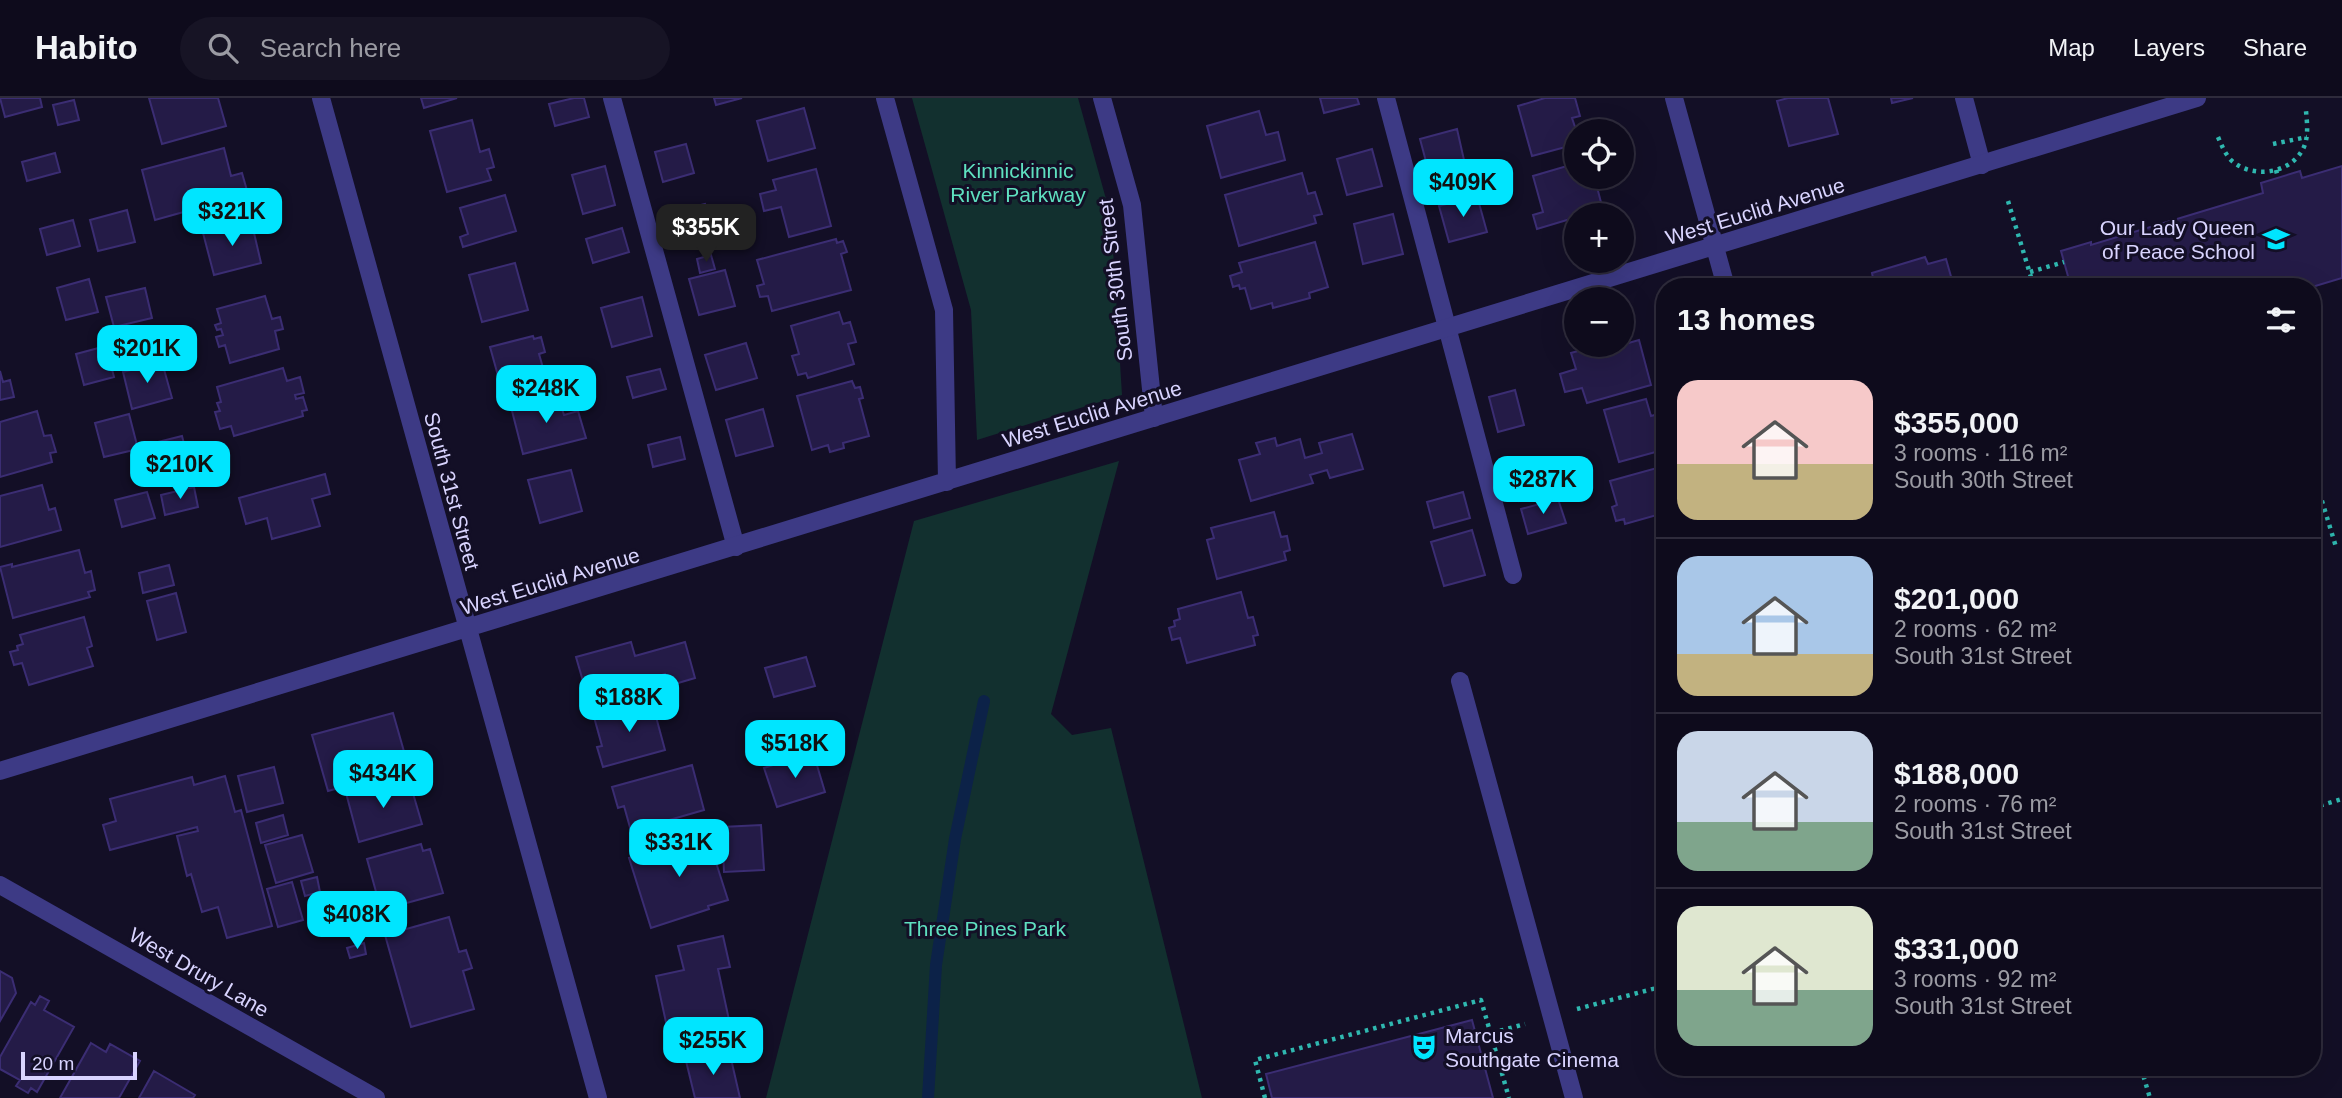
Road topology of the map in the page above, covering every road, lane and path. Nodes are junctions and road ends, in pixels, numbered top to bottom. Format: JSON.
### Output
{"nodes":[{"id":1,"x":321,"y":98,"type":"edge"},
{"id":2,"x":612,"y":98,"type":"edge"},
{"id":3,"x":885,"y":98,"type":"edge"},
{"id":4,"x":1102,"y":98,"type":"edge"},
{"id":5,"x":1386,"y":98,"type":"edge"},
{"id":6,"x":1674,"y":98,"type":"edge"},
{"id":7,"x":1964,"y":98,"type":"edge"},
{"id":8,"x":2197,"y":98,"type":"edge"},
{"id":9,"x":2306,"y":111,"type":"dead end"},
{"id":10,"x":2307,"y":136,"type":"junction"},
{"id":11,"x":2218,"y":137,"type":"dead end"},
{"id":12,"x":2273,"y":144,"type":"dead end"},
{"id":13,"x":1982,"y":165,"type":"junction"},
{"id":14,"x":2276,"y":170,"type":"junction"},
{"id":15,"x":2278,"y":178,"type":"dead end"},
{"id":16,"x":2008,"y":201,"type":"dead end"},
{"id":17,"x":1715,"y":247,"type":"junction"},
{"id":18,"x":2064,"y":262,"type":"dead end"},
{"id":19,"x":2030,"y":272,"type":"junction"},
{"id":20,"x":1724,"y":278,"type":"edge"},
{"id":21,"x":2032,"y":278,"type":"edge"},
{"id":22,"x":1446,"y":328,"type":"junction"},
{"id":23,"x":1154,"y":418,"type":"junction"},
{"id":24,"x":947,"y":482,"type":"junction"},
{"id":25,"x":2321,"y":498,"type":"edge"},
{"id":26,"x":736,"y":547,"type":"junction"},
{"id":27,"x":2336,"y":547,"type":"dead end"},
{"id":28,"x":1513,"y":575,"type":"dead end"},
{"id":29,"x":467,"y":630,"type":"junction"},
{"id":30,"x":1460,"y":681,"type":"dead end"},
{"id":31,"x":0,"y":771,"type":"edge"},
{"id":32,"x":2342,"y":799,"type":"edge"},
{"id":33,"x":2321,"y":805,"type":"edge"},
{"id":34,"x":0,"y":885,"type":"edge"},
{"id":35,"x":2143,"y":1076,"type":"edge"},
{"id":36,"x":376,"y":1098,"type":"edge"},
{"id":37,"x":598,"y":1098,"type":"edge"},
{"id":38,"x":1265,"y":1098,"type":"edge"},
{"id":39,"x":1509,"y":1098,"type":"edge"},
{"id":40,"x":1574,"y":1098,"type":"edge"},
{"id":41,"x":2150,"y":1098,"type":"edge"}],
"edges":[{"from":1,"to":29,"type":"street","name":"South 31st Street"},
{"from":2,"to":26,"type":"street"},
{"from":3,"to":24,"type":"street"},
{"from":4,"to":23,"type":"street","name":"South 30th Street"},
{"from":5,"to":22,"type":"street"},
{"from":6,"to":17,"type":"street"},
{"from":7,"to":13,"type":"street"},
{"from":8,"to":13,"type":"street","name":"West Euclid Avenue"},
{"from":9,"to":10,"type":"path"},
{"from":10,"to":12,"type":"path"},
{"from":10,"to":14,"type":"path"},
{"from":11,"to":14,"type":"path"},
{"from":13,"to":17,"type":"street","name":"West Euclid Avenue"},
{"from":14,"to":15,"type":"path"},
{"from":16,"to":19,"type":"path"},
{"from":17,"to":20,"type":"street"},
{"from":17,"to":22,"type":"street","name":"West Euclid Avenue"},
{"from":18,"to":19,"type":"path"},
{"from":19,"to":21,"type":"path"},
{"from":22,"to":23,"type":"street","name":"West Euclid Avenue"},
{"from":22,"to":28,"type":"street"},
{"from":23,"to":24,"type":"street","name":"West Euclid Avenue"},
{"from":24,"to":26,"type":"street","name":"West Euclid Avenue"},
{"from":25,"to":27,"type":"path"},
{"from":26,"to":29,"type":"street","name":"West Euclid Avenue"},
{"from":29,"to":31,"type":"street","name":"West Euclid Avenue"},
{"from":29,"to":37,"type":"street","name":"South 31st Street"},
{"from":30,"to":40,"type":"street"},
{"from":32,"to":33,"type":"path"},
{"from":34,"to":36,"type":"street","name":"West Drury Lane"},
{"from":35,"to":41,"type":"path"},
{"from":38,"to":39,"type":"path"}]}
